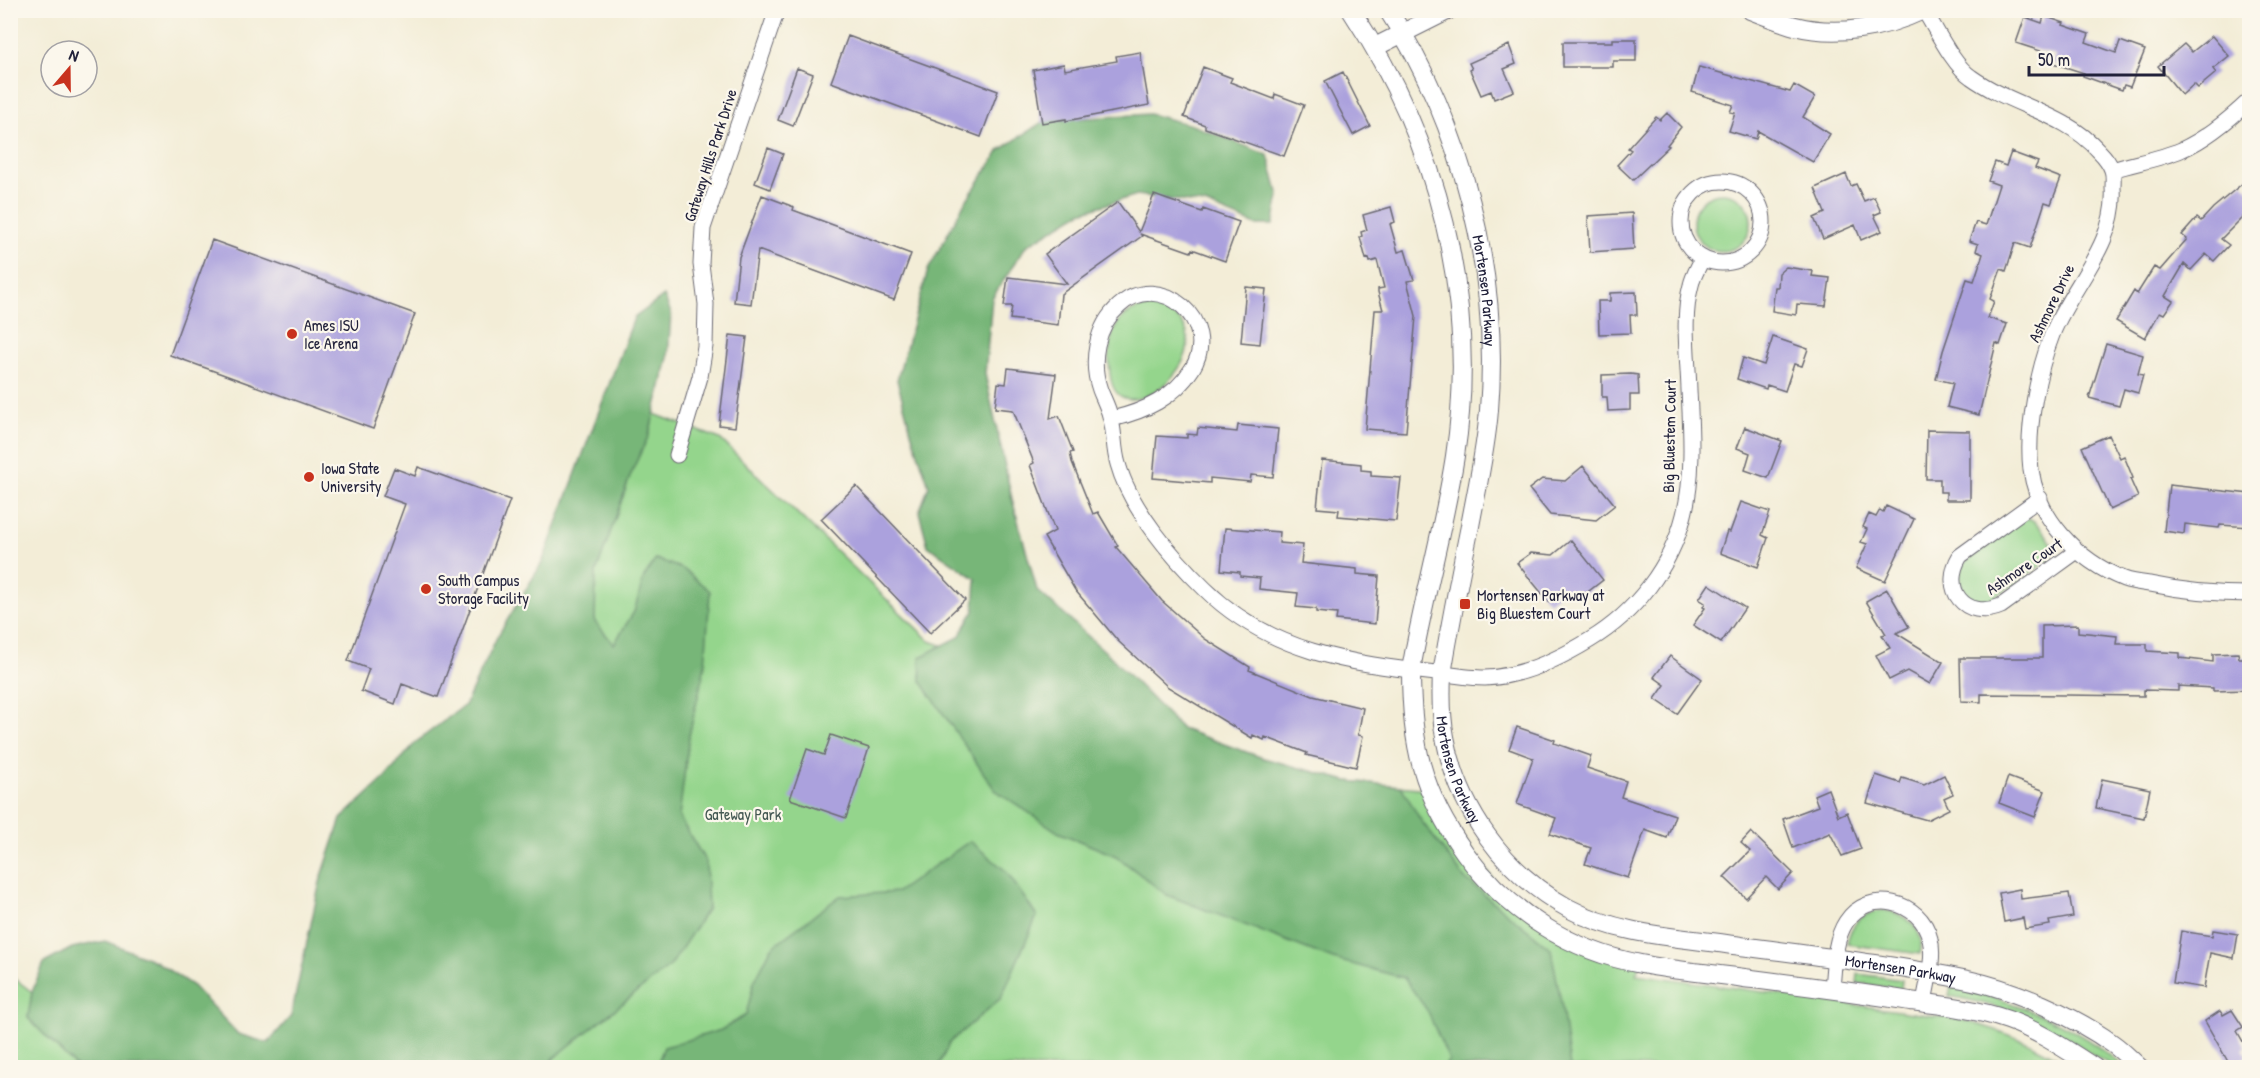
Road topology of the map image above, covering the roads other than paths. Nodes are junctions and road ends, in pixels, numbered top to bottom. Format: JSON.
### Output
{"nodes":[{"id":1,"x":777,"y":10,"type":"edge"},
{"id":2,"x":1351,"y":10,"type":"edge"},
{"id":3,"x":1388,"y":10,"type":"edge"},
{"id":4,"x":1449,"y":10,"type":"edge"},
{"id":5,"x":1750,"y":10,"type":"edge"},
{"id":6,"x":1924,"y":10,"type":"edge"},
{"id":7,"x":1403,"y":33,"type":"junction"},
{"id":8,"x":1375,"y":46,"type":"junction"},
{"id":9,"x":2250,"y":100,"type":"edge"},
{"id":10,"x":2112,"y":170,"type":"junction"},
{"id":11,"x":1702,"y":259,"type":"junction"},
{"id":12,"x":1112,"y":419,"type":"junction"},
{"id":13,"x":677,"y":455,"type":"dead end"},
{"id":14,"x":2040,"y":498,"type":"junction"},
{"id":15,"x":2077,"y":551,"type":"junction"},
{"id":16,"x":2250,"y":594,"type":"edge"},
{"id":17,"x":1411,"y":670,"type":"junction"},
{"id":18,"x":1442,"y":674,"type":"junction"},
{"id":19,"x":1836,"y":959,"type":"junction"},
{"id":20,"x":1928,"y":973,"type":"junction"},
{"id":21,"x":1832,"y":989,"type":"junction"},
{"id":22,"x":1924,"y":1003,"type":"junction"},
{"id":23,"x":2095,"y":1068,"type":"edge"},
{"id":24,"x":2140,"y":1068,"type":"edge"}],
"edges":[{"from":1,"to":13,"type":"street","name":"Gateway Hills Park Drive"},
{"from":2,"to":8,"type":"street","name":"Mortensen Parkway"},
{"from":3,"to":7,"type":"street","name":"Mortensen Parkway"},
{"from":4,"to":7,"type":"street"},
{"from":5,"to":6,"type":"street"},
{"from":6,"to":10,"type":"street"},
{"from":7,"to":8,"type":"street"},
{"from":7,"to":18,"type":"street","name":"Mortensen Parkway"},
{"from":8,"to":17,"type":"street","name":"Mortensen Parkway"},
{"from":9,"to":10,"type":"street"},
{"from":10,"to":14,"type":"street","name":"Ashmore Drive"},
{"from":11,"to":11,"type":"street"},
{"from":11,"to":18,"type":"street","name":"Big Bluestem Court"},
{"from":12,"to":12,"type":"street"},
{"from":12,"to":17,"type":"street","name":"Big Bluestem Court"},
{"from":14,"to":15,"type":"street","name":"Ashmore Drive"},
{"from":14,"to":15,"type":"street","name":"Ashmore Court"},
{"from":15,"to":16,"type":"street","name":"Ashmore Drive"},
{"from":17,"to":18,"type":"street","name":"Big Bluestem Court"},
{"from":17,"to":21,"type":"street","name":"Mortensen Parkway"},
{"from":18,"to":19,"type":"street","name":"Mortensen Parkway"},
{"from":19,"to":20,"type":"street","name":"Mortensen Parkway"},
{"from":19,"to":20,"type":"street"},
{"from":19,"to":21,"type":"street"},
{"from":20,"to":22,"type":"street"},
{"from":20,"to":24,"type":"street","name":"Mortensen Parkway"},
{"from":21,"to":22,"type":"street","name":"Mortensen Parkway"},
{"from":22,"to":23,"type":"street","name":"Mortensen Parkway"}]}
